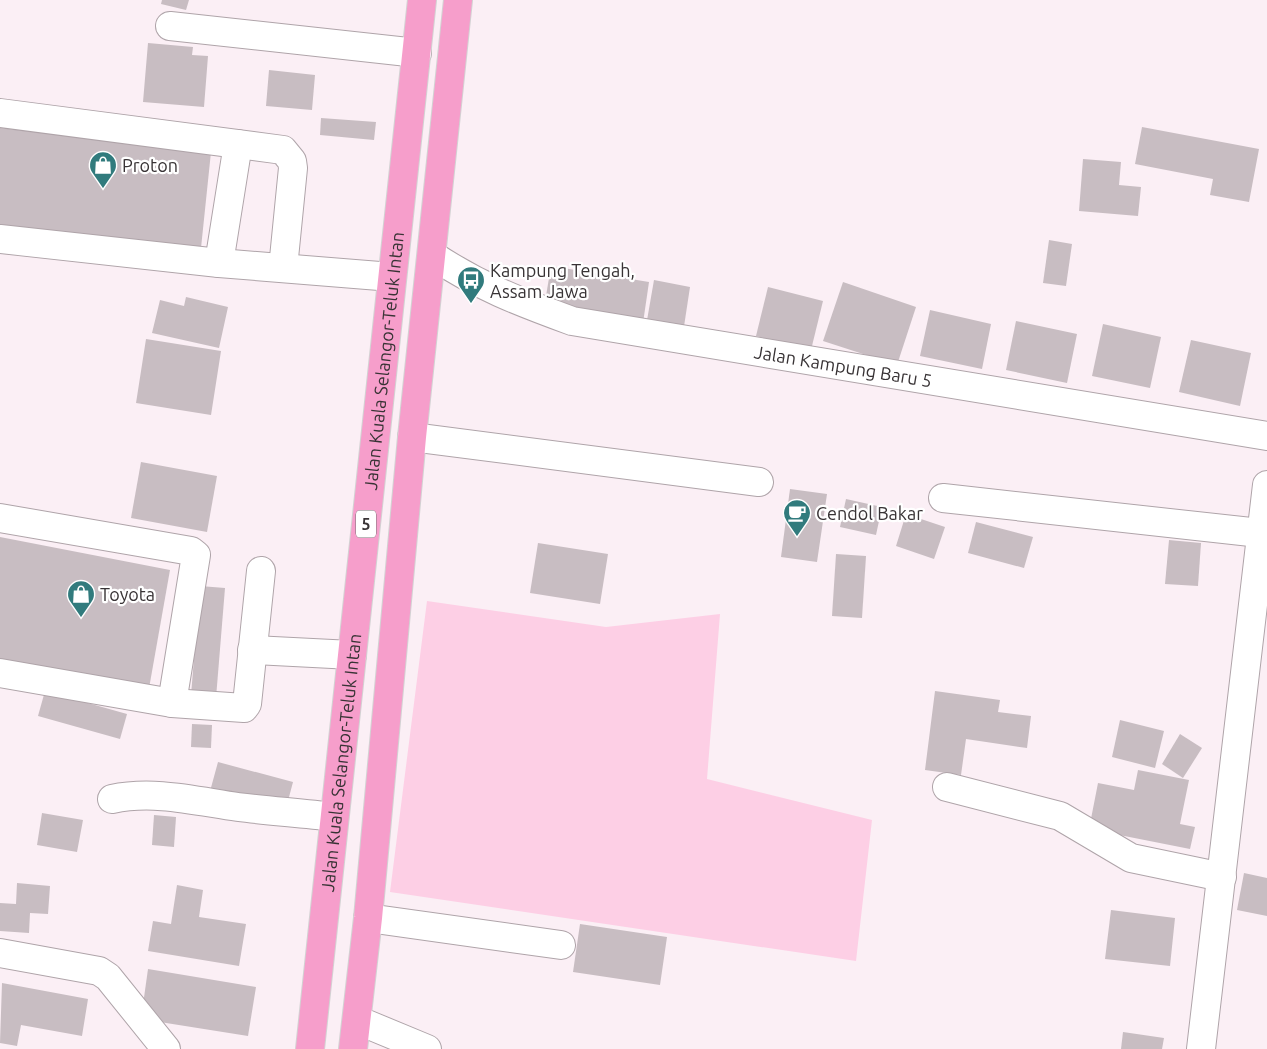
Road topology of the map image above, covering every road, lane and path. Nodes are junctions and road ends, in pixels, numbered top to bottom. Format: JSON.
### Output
{"nodes":[{"id":1,"x":422,"y":0,"type":"edge"},
{"id":2,"x":458,"y":0,"type":"edge"},
{"id":3,"x":170,"y":26,"type":"dead end"},
{"id":4,"x":417,"y":53,"type":"junction"},
{"id":5,"x":0,"y":113,"type":"edge"},
{"id":6,"x":238,"y":144,"type":"junction"},
{"id":7,"x":0,"y":240,"type":"edge"},
{"id":8,"x":432,"y":255,"type":"junction"},
{"id":9,"x":219,"y":263,"type":"junction"},
{"id":10,"x":283,"y":268,"type":"junction"},
{"id":11,"x":392,"y":276,"type":"junction"},
{"id":12,"x":1267,"y":436,"type":"edge"},
{"id":13,"x":412,"y":437,"type":"junction"},
{"id":14,"x":759,"y":482,"type":"dead end"},
{"id":15,"x":1267,"y":485,"type":"edge"},
{"id":16,"x":943,"y":498,"type":"dead end"},
{"id":17,"x":0,"y":518,"type":"edge"},
{"id":18,"x":1260,"y":533,"type":"junction"},
{"id":19,"x":261,"y":571,"type":"dead end"},
{"id":20,"x":252,"y":650,"type":"junction"},
{"id":21,"x":352,"y":655,"type":"junction"},
{"id":22,"x":0,"y":673,"type":"edge"},
{"id":23,"x":172,"y":703,"type":"junction"},
{"id":24,"x":947,"y":787,"type":"dead end"},
{"id":25,"x":112,"y":799,"type":"dead end"},
{"id":26,"x":334,"y":817,"type":"junction"},
{"id":27,"x":1222,"y":877,"type":"junction"},
{"id":28,"x":368,"y":918,"type":"junction"},
{"id":29,"x":561,"y":945,"type":"dead end"},
{"id":30,"x":0,"y":952,"type":"edge"},
{"id":31,"x":357,"y":1020,"type":"junction"},
{"id":32,"x":166,"y":1049,"type":"edge"},
{"id":33,"x":310,"y":1049,"type":"edge"},
{"id":34,"x":353,"y":1049,"type":"edge"},
{"id":35,"x":427,"y":1049,"type":"edge"},
{"id":36,"x":1202,"y":1049,"type":"edge"}],
"edges":[{"from":1,"to":4,"type":"highway","name":"Jalan Kuala Selangor-Teluk Intan","number":"5"},
{"from":2,"to":8,"type":"highway","name":"Jalan Kuala Selangor-Teluk Intan"},
{"from":3,"to":4,"type":"street"},
{"from":4,"to":11,"type":"highway","name":"Jalan Kuala Selangor-Teluk Intan","number":"5"},
{"from":5,"to":6,"type":"street"},
{"from":6,"to":9,"type":"street"},
{"from":6,"to":10,"type":"street"},
{"from":7,"to":9,"type":"street"},
{"from":8,"to":12,"type":"street","name":"Jalan Kampung Baru 5"},
{"from":8,"to":13,"type":"highway","name":"Jalan Kuala Selangor-Teluk Intan"},
{"from":9,"to":10,"type":"street"},
{"from":10,"to":11,"type":"street"},
{"from":11,"to":21,"type":"highway","name":"Jalan Kuala Selangor-Teluk Intan","number":"5"},
{"from":13,"to":14,"type":"street"},
{"from":13,"to":28,"type":"highway","name":"Jalan Kuala Selangor-Teluk Intan"},
{"from":15,"to":18,"type":"street"},
{"from":16,"to":18,"type":"street"},
{"from":17,"to":23,"type":"street"},
{"from":18,"to":27,"type":"street"},
{"from":19,"to":20,"type":"street"},
{"from":20,"to":21,"type":"street"},
{"from":20,"to":23,"type":"street"},
{"from":21,"to":26,"type":"highway","name":"Jalan Kuala Selangor-Teluk Intan","number":"5"},
{"from":22,"to":23,"type":"street"},
{"from":24,"to":27,"type":"street"},
{"from":25,"to":26,"type":"street"},
{"from":26,"to":33,"type":"highway","name":"Jalan Kuala Selangor-Teluk Intan","number":"5"},
{"from":27,"to":36,"type":"street"},
{"from":28,"to":29,"type":"street"},
{"from":28,"to":31,"type":"highway","name":"Jalan Kuala Selangor-Teluk Intan"},
{"from":30,"to":32,"type":"street"},
{"from":31,"to":34,"type":"highway","name":"Jalan Kuala Selangor-Teluk Intan"},
{"from":31,"to":35,"type":"street"}]}
